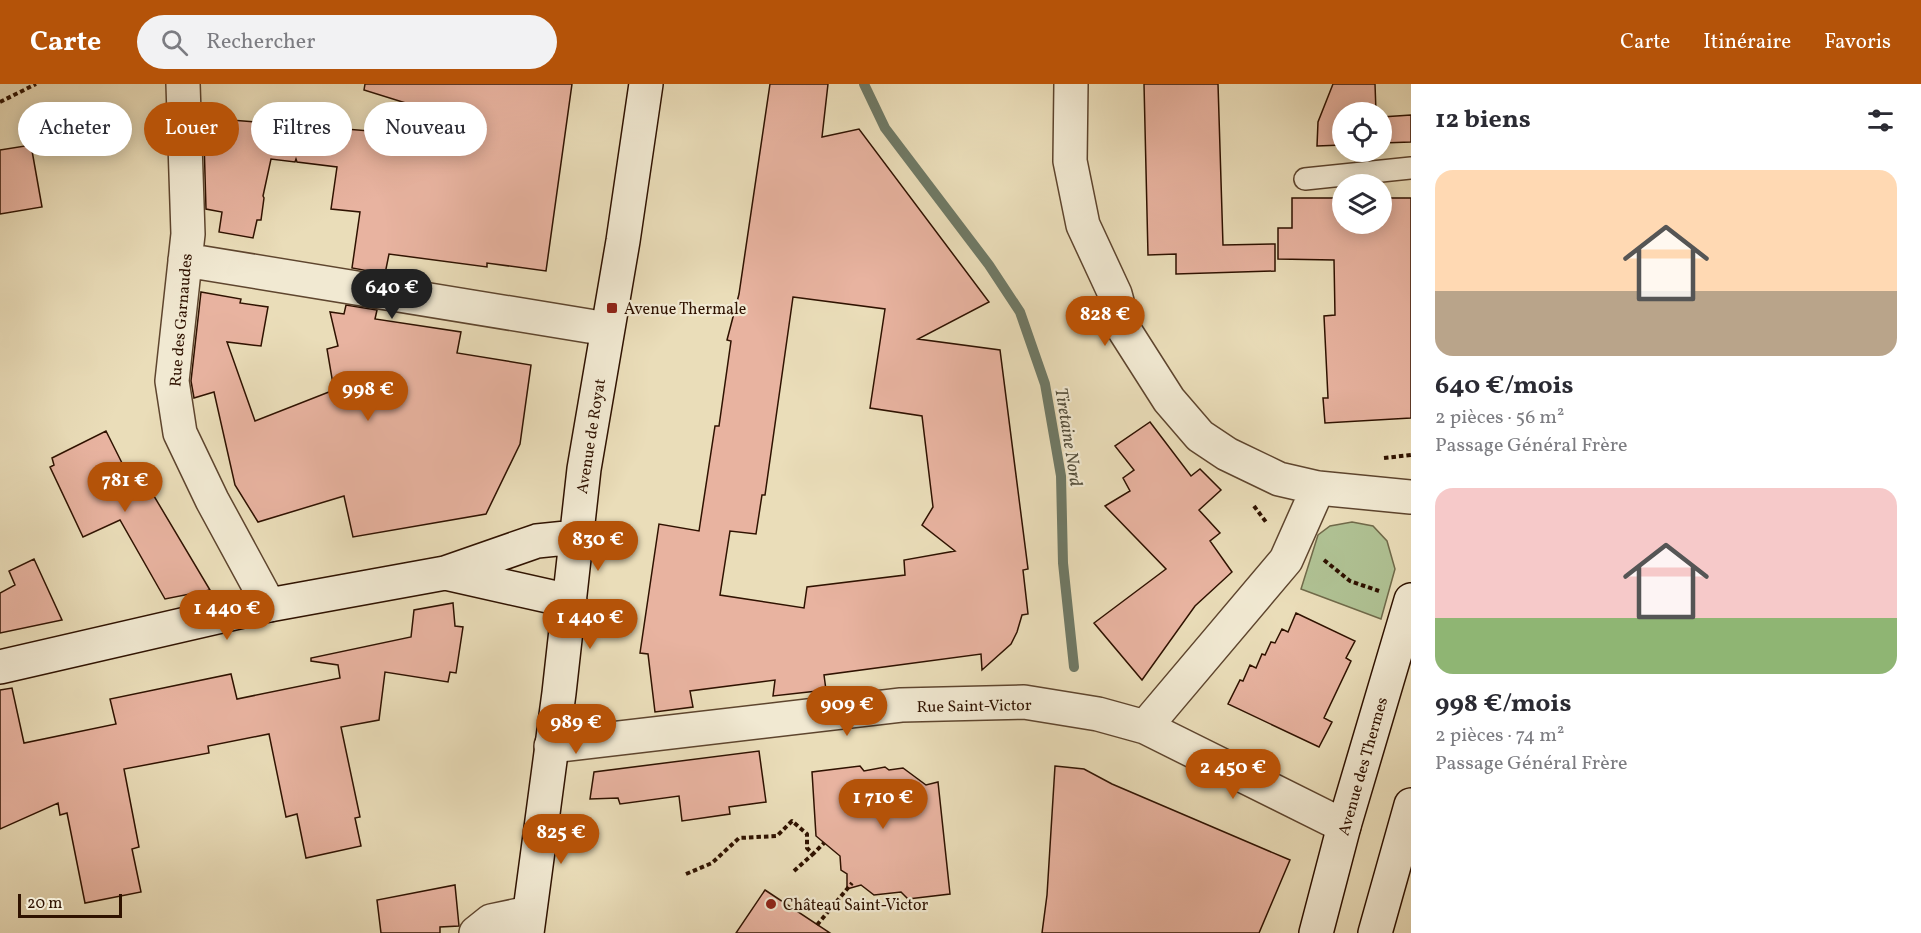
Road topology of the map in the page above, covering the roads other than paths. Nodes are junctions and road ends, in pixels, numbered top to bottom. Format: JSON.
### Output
{"nodes":[{"id":1,"x":183,"y":84,"type":"edge"},
{"id":2,"x":646,"y":84,"type":"edge"},
{"id":3,"x":1071,"y":84,"type":"edge"},
{"id":4,"x":1411,"y":168,"type":"edge"},
{"id":5,"x":1305,"y":179,"type":"dead end"},
{"id":6,"x":185,"y":261,"type":"junction"},
{"id":7,"x":607,"y":329,"type":"junction"},
{"id":8,"x":1318,"y":488,"type":"junction"},
{"id":9,"x":1411,"y":497,"type":"edge"},
{"id":10,"x":576,"y":537,"type":"junction"},
{"id":11,"x":445,"y":573,"type":"junction"},
{"id":12,"x":1411,"y":600,"type":"edge"},
{"id":13,"x":570,"y":601,"type":"junction"},
{"id":14,"x":269,"y":605,"type":"junction"},
{"id":15,"x":0,"y":667,"type":"edge"},
{"id":16,"x":1145,"y":727,"type":"junction"},
{"id":17,"x":551,"y":746,"type":"junction"},
{"id":18,"x":1411,"y":805,"type":"edge"},
{"id":19,"x":1344,"y":826,"type":"junction"},
{"id":20,"x":528,"y":923,"type":"edge"},
{"id":21,"x":476,"y":933,"type":"edge"},
{"id":22,"x":1316,"y":933,"type":"edge"},
{"id":23,"x":1375,"y":933,"type":"edge"}],
"edges":[{"from":1,"to":6,"type":"street","name":"Rue des Garnaudes"},
{"from":2,"to":7,"type":"street","name":"Avenue de Royat"},
{"from":3,"to":8,"type":"street"},
{"from":4,"to":5,"type":"lane"},
{"from":6,"to":7,"type":"street"},
{"from":6,"to":14,"type":"street","name":"Rue des Garnaudes"},
{"from":7,"to":10,"type":"street","name":"Avenue de Royat"},
{"from":8,"to":9,"type":"street"},
{"from":8,"to":16,"type":"street"},
{"from":10,"to":11,"type":"street"},
{"from":10,"to":13,"type":"street","name":"Avenue de Royat"},
{"from":11,"to":13,"type":"street"},
{"from":11,"to":14,"type":"street"},
{"from":12,"to":19,"type":"street","name":"Avenue des Thermes"},
{"from":13,"to":17,"type":"street","name":"Avenue de Royat"},
{"from":14,"to":15,"type":"street"},
{"from":16,"to":17,"type":"street","name":"Rue Saint-Victor"},
{"from":16,"to":19,"type":"street","name":"Rue Saint-Victor"},
{"from":17,"to":20,"type":"street","name":"Avenue de Royat"},
{"from":18,"to":23,"type":"street"},
{"from":19,"to":22,"type":"street","name":"Avenue des Thermes"},
{"from":20,"to":21,"type":"street"}]}
